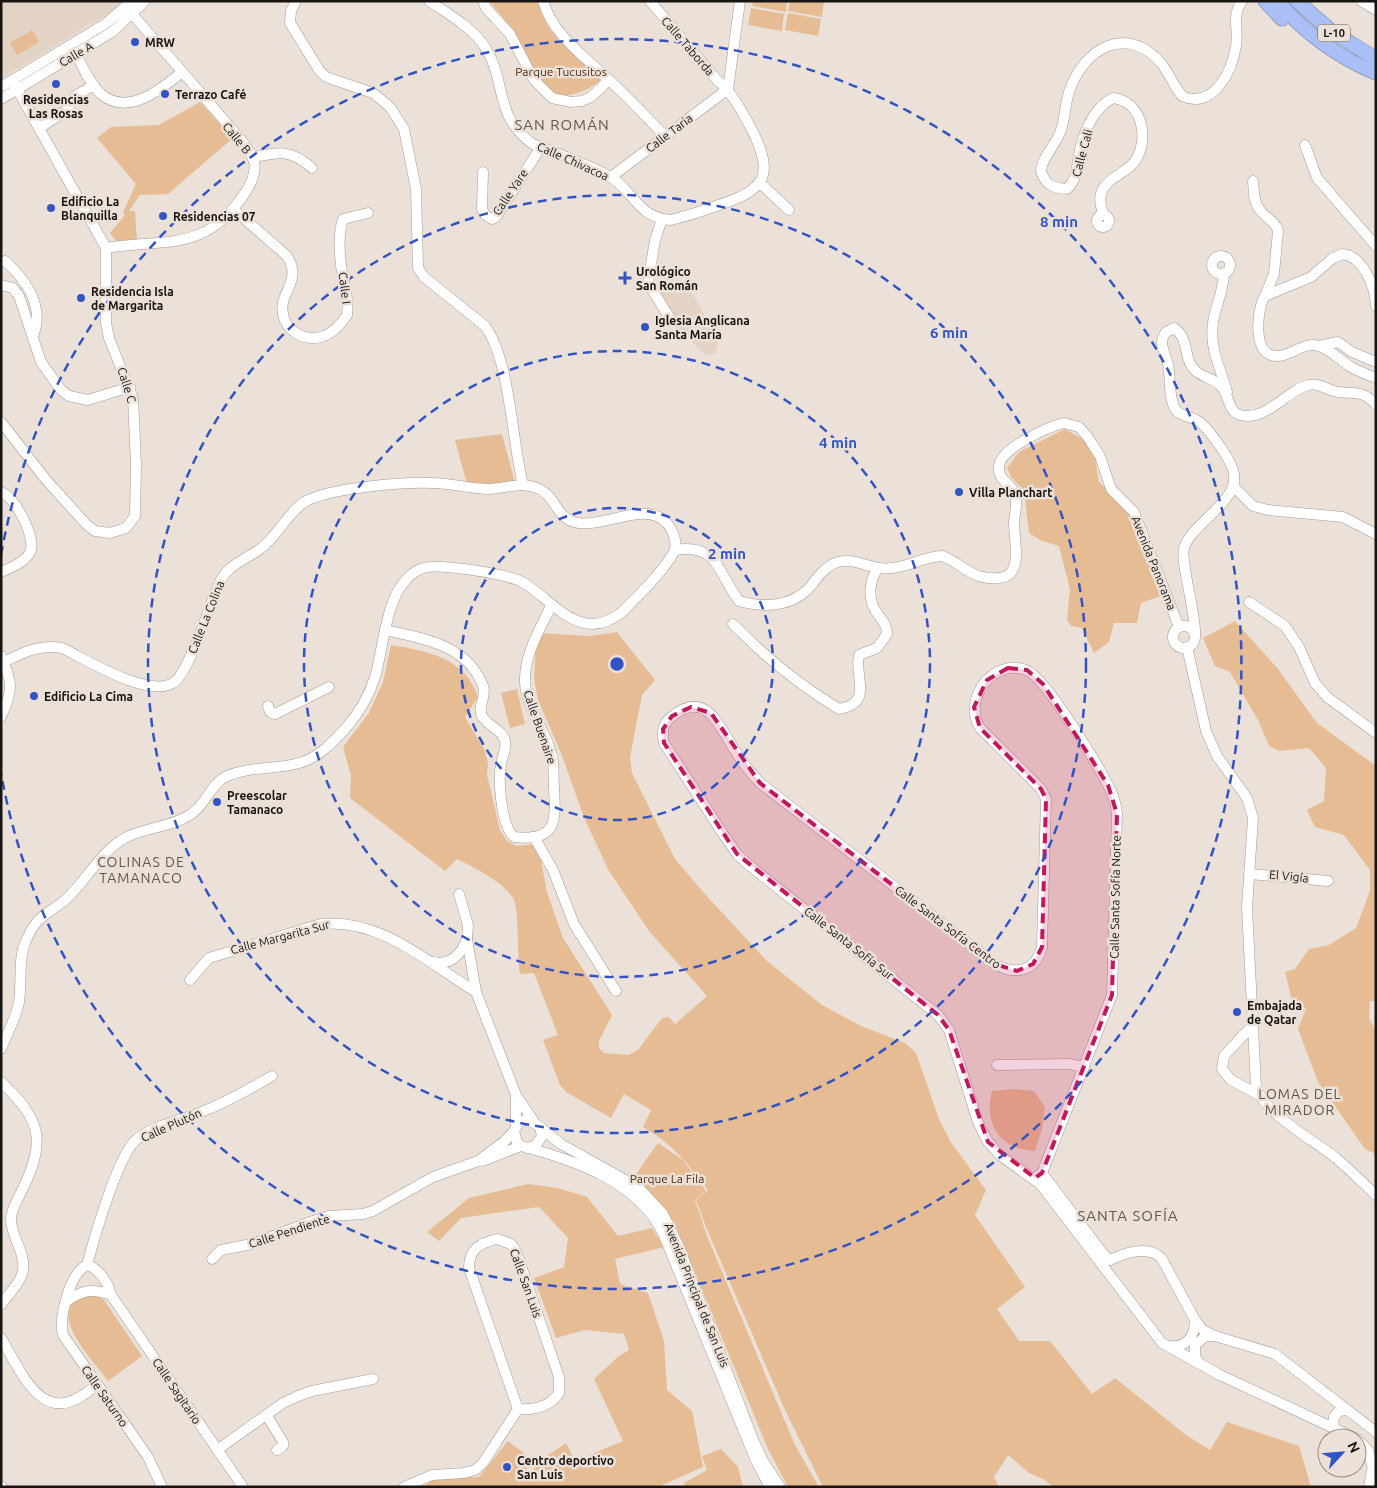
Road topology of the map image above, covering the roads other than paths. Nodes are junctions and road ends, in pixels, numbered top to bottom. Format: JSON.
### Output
{"nodes":[{"id":1,"x":145,"y":1,"type":"edge"},
{"id":2,"x":296,"y":1,"type":"edge"},
{"id":3,"x":429,"y":1,"type":"edge"},
{"id":4,"x":483,"y":1,"type":"edge"},
{"id":5,"x":543,"y":1,"type":"edge"},
{"id":6,"x":650,"y":1,"type":"edge"},
{"id":7,"x":740,"y":1,"type":"edge"},
{"id":8,"x":1242,"y":1,"type":"edge"},
{"id":9,"x":1265,"y":1,"type":"edge"},
{"id":10,"x":1278,"y":1,"type":"edge"},
{"id":11,"x":1297,"y":1,"type":"edge"},
{"id":12,"x":1361,"y":1,"type":"edge"},
{"id":13,"x":130,"y":8,"type":"edge"},
{"id":14,"x":1376,"y":10,"type":"edge"},
{"id":15,"x":76,"y":54,"type":"junction"},
{"id":16,"x":1338,"y":55,"type":"junction"},
{"id":17,"x":1376,"y":58,"type":"edge"},
{"id":18,"x":181,"y":73,"type":"junction"},
{"id":19,"x":1376,"y":73,"type":"edge"},
{"id":20,"x":609,"y":80,"type":"junction"},
{"id":21,"x":14,"y":85,"type":"junction"},
{"id":22,"x":94,"y":85,"type":"junction"},
{"id":23,"x":1,"y":87,"type":"edge"},
{"id":24,"x":728,"y":89,"type":"junction"},
{"id":25,"x":1,"y":99,"type":"edge"},
{"id":26,"x":39,"y":128,"type":"junction"},
{"id":27,"x":665,"y":136,"type":"junction"},
{"id":28,"x":1305,"y":145,"type":"dead end"},
{"id":29,"x":541,"y":147,"type":"junction"},
{"id":30,"x":254,"y":157,"type":"junction"},
{"id":31,"x":312,"y":168,"type":"dead end"},
{"id":32,"x":482,"y":172,"type":"dead end"},
{"id":33,"x":611,"y":177,"type":"junction"},
{"id":34,"x":1253,"y":181,"type":"dead end"},
{"id":35,"x":760,"y":183,"type":"junction"},
{"id":36,"x":233,"y":209,"type":"junction"},
{"id":37,"x":789,"y":210,"type":"dead end"},
{"id":38,"x":368,"y":213,"type":"dead end"},
{"id":39,"x":1104,"y":215,"type":"dead end"},
{"id":40,"x":662,"y":219,"type":"junction"},
{"id":41,"x":1376,"y":246,"type":"edge"},
{"id":42,"x":106,"y":248,"type":"junction"},
{"id":43,"x":5,"y":261,"type":"dead end"},
{"id":44,"x":1224,"y":273,"type":"dead end"},
{"id":45,"x":1,"y":285,"type":"edge"},
{"id":46,"x":1265,"y":296,"type":"junction"},
{"id":47,"x":1376,"y":299,"type":"edge"},
{"id":48,"x":1376,"y":306,"type":"edge"},
{"id":49,"x":671,"y":320,"type":"dead end"},
{"id":50,"x":33,"y":336,"type":"junction"},
{"id":51,"x":1319,"y":346,"type":"junction"},
{"id":52,"x":1376,"y":362,"type":"edge"},
{"id":53,"x":1376,"y":378,"type":"edge"},
{"id":54,"x":130,"y":387,"type":"junction"},
{"id":55,"x":1230,"y":405,"type":"junction"},
{"id":56,"x":1376,"y":405,"type":"edge"},
{"id":57,"x":1,"y":422,"type":"edge"},
{"id":58,"x":523,"y":485,"type":"junction"},
{"id":59,"x":1234,"y":487,"type":"junction"},
{"id":60,"x":1,"y":492,"type":"edge"},
{"id":61,"x":1376,"y":534,"type":"edge"},
{"id":62,"x":675,"y":550,"type":"junction"},
{"id":63,"x":878,"y":568,"type":"junction"},
{"id":64,"x":1,"y":572,"type":"edge"},
{"id":65,"x":1249,"y":602,"type":"dead end"},
{"id":66,"x":551,"y":606,"type":"junction"},
{"id":67,"x":733,"y":624,"type":"dead end"},
{"id":68,"x":1179,"y":627,"type":"junction"},
{"id":69,"x":385,"y":630,"type":"junction"},
{"id":70,"x":1195,"y":634,"type":"junction"},
{"id":71,"x":1187,"y":647,"type":"junction"},
{"id":72,"x":3,"y":659,"type":"edge"},
{"id":73,"x":987,"y":680,"type":"joint"},
{"id":74,"x":329,"y":687,"type":"dead end"},
{"id":75,"x":268,"y":706,"type":"dead end"},
{"id":76,"x":676,"y":713,"type":"joint"},
{"id":77,"x":1,"y":717,"type":"edge"},
{"id":78,"x":1376,"y":732,"type":"edge"},
{"id":79,"x":534,"y":837,"type":"junction"},
{"id":80,"x":1250,"y":874,"type":"junction"},
{"id":81,"x":1328,"y":881,"type":"dead end"},
{"id":82,"x":459,"y":894,"type":"dead end"},
{"id":83,"x":467,"y":939,"type":"junction"},
{"id":84,"x":432,"y":962,"type":"junction"},
{"id":85,"x":448,"y":962,"type":"junction"},
{"id":86,"x":473,"y":974,"type":"junction"},
{"id":87,"x":190,"y":980,"type":"dead end"},
{"id":88,"x":457,"y":981,"type":"junction"},
{"id":89,"x":616,"y":991,"type":"dead end"},
{"id":90,"x":476,"y":992,"type":"junction"},
{"id":91,"x":1251,"y":1027,"type":"junction"},
{"id":92,"x":1,"y":1049,"type":"edge"},
{"id":93,"x":997,"y":1065,"type":"dead end"},
{"id":94,"x":1084,"y":1067,"type":"junction"},
{"id":95,"x":272,"y":1076,"type":"dead end"},
{"id":96,"x":1,"y":1082,"type":"edge"},
{"id":97,"x":516,"y":1095,"type":"junction"},
{"id":98,"x":1258,"y":1095,"type":"junction"},
{"id":99,"x":536,"y":1123,"type":"junction"},
{"id":100,"x":515,"y":1129,"type":"junction"},
{"id":101,"x":524,"y":1147,"type":"junction"},
{"id":102,"x":478,"y":1161,"type":"junction"},
{"id":103,"x":1038,"y":1175,"type":"junction"},
{"id":104,"x":1376,"y":1195,"type":"edge"},
{"id":105,"x":212,"y":1260,"type":"dead end"},
{"id":106,"x":1110,"y":1260,"type":"junction"},
{"id":107,"x":87,"y":1265,"type":"junction"},
{"id":108,"x":1109,"y":1275,"type":"junction"},
{"id":109,"x":111,"y":1296,"type":"junction"},
{"id":110,"x":66,"y":1302,"type":"junction"},
{"id":111,"x":1,"y":1305,"type":"edge"},
{"id":112,"x":1195,"y":1320,"type":"junction"},
{"id":113,"x":1215,"y":1336,"type":"junction"},
{"id":114,"x":1,"y":1338,"type":"edge"},
{"id":115,"x":1165,"y":1345,"type":"junction"},
{"id":116,"x":1202,"y":1366,"type":"junction"},
{"id":117,"x":373,"y":1379,"type":"dead end"},
{"id":118,"x":96,"y":1385,"type":"junction"},
{"id":119,"x":518,"y":1409,"type":"junction"},
{"id":120,"x":1347,"y":1410,"type":"junction"},
{"id":121,"x":266,"y":1416,"type":"junction"},
{"id":122,"x":1333,"y":1428,"type":"joint"},
{"id":123,"x":1376,"y":1432,"type":"edge"},
{"id":124,"x":1367,"y":1449,"type":"edge"},
{"id":125,"x":217,"y":1450,"type":"junction"},
{"id":126,"x":277,"y":1450,"type":"dead end"},
{"id":127,"x":1374,"y":1461,"type":"edge"},
{"id":128,"x":162,"y":1487,"type":"edge"},
{"id":129,"x":243,"y":1487,"type":"edge"},
{"id":130,"x":404,"y":1487,"type":"edge"},
{"id":131,"x":770,"y":1487,"type":"edge"},
{"id":132,"x":780,"y":1487,"type":"edge"},
{"id":133,"x":1369,"y":1487,"type":"edge"}],
"edges":[{"from":1,"to":13,"type":"street","name":"Calle A"},
{"from":2,"to":58,"type":"street"},
{"from":3,"to":29,"type":"street","name":"Calle Chivacoa"},
{"from":4,"to":20,"type":"street"},
{"from":5,"to":20,"type":"street"},
{"from":6,"to":24,"type":"street","name":"Calle Taborda"},
{"from":7,"to":24,"type":"street"},
{"from":8,"to":39,"type":"street","name":"Calle Cali"},
{"from":9,"to":16,"type":"highway","number":"L-10"},
{"from":10,"to":16,"type":"highway","number":"L-10"},
{"from":11,"to":17,"type":"highway","number":"L-10"},
{"from":12,"to":14,"type":"street"},
{"from":13,"to":15,"type":"street","name":"Calle A"},
{"from":13,"to":18,"type":"street","name":"Calle B"},
{"from":13,"to":21,"type":"street","name":"Calle A"},
{"from":15,"to":21,"type":"street","name":"Calle A"},
{"from":15,"to":22,"type":"street"},
{"from":16,"to":19,"type":"highway","number":"L-10"},
{"from":18,"to":22,"type":"street"},
{"from":18,"to":30,"type":"street","name":"Calle B"},
{"from":20,"to":27,"type":"street"},
{"from":21,"to":23,"type":"street","name":"Calle A"},
{"from":21,"to":25,"type":"street","name":"Calle A"},
{"from":21,"to":26,"type":"street","name":"Calle C"},
{"from":22,"to":26,"type":"street"},
{"from":24,"to":27,"type":"street","name":"Calle Taria"},
{"from":24,"to":35,"type":"street"},
{"from":26,"to":42,"type":"street","name":"Calle C"},
{"from":27,"to":33,"type":"street","name":"Calle Taria"},
{"from":28,"to":41,"type":"street"},
{"from":29,"to":32,"type":"street","name":"Calle Yare"},
{"from":29,"to":33,"type":"street","name":"Calle Chivacoa"},
{"from":30,"to":31,"type":"street"},
{"from":30,"to":36,"type":"street","name":"Calle B"},
{"from":33,"to":40,"type":"street","name":"Calle Chivacoa"},
{"from":34,"to":46,"type":"street"},
{"from":35,"to":37,"type":"street"},
{"from":35,"to":40,"type":"street"},
{"from":36,"to":38,"type":"street","name":"Calle I"},
{"from":36,"to":42,"type":"street","name":"Calle B"},
{"from":40,"to":49,"type":"street"},
{"from":42,"to":54,"type":"street","name":"Calle C"},
{"from":43,"to":50,"type":"street"},
{"from":44,"to":55,"type":"street"},
{"from":45,"to":50,"type":"street"},
{"from":46,"to":47,"type":"street"},
{"from":46,"to":51,"type":"street"},
{"from":47,"to":48,"type":"street"},
{"from":50,"to":54,"type":"street"},
{"from":51,"to":52,"type":"street"},
{"from":51,"to":53,"type":"street"},
{"from":54,"to":57,"type":"street","name":"Calle C"},
{"from":55,"to":56,"type":"street"},
{"from":55,"to":59,"type":"street"},
{"from":58,"to":62,"type":"street"},
{"from":58,"to":72,"type":"street","name":"Calle La Colina"},
{"from":59,"to":61,"type":"street"},
{"from":59,"to":70,"type":"street"},
{"from":60,"to":64,"type":"street"},
{"from":62,"to":63,"type":"street","name":"Avenida Panorama"},
{"from":62,"to":66,"type":"street"},
{"from":63,"to":67,"type":"street"},
{"from":63,"to":68,"type":"street","name":"Avenida Panorama"},
{"from":65,"to":78,"type":"street"},
{"from":66,"to":69,"type":"street"},
{"from":66,"to":79,"type":"street","name":"Calle Buenaire"},
{"from":68,"to":70,"type":"street"},
{"from":68,"to":71,"type":"street"},
{"from":69,"to":79,"type":"street"},
{"from":69,"to":92,"type":"street"},
{"from":70,"to":71,"type":"street"},
{"from":71,"to":80,"type":"street"},
{"from":72,"to":77,"type":"street"},
{"from":73,"to":76,"type":"street","name":"Calle Santa Sofía Centro"},
{"from":73,"to":94,"type":"street","name":"Calle Santa Sofía Norte"},
{"from":74,"to":75,"type":"street"},
{"from":76,"to":103,"type":"street","name":"Calle Santa Sofía Sur"},
{"from":79,"to":89,"type":"street"},
{"from":80,"to":81,"type":"street","name":"El Vigía"},
{"from":80,"to":91,"type":"street"},
{"from":82,"to":83,"type":"street"},
{"from":83,"to":85,"type":"street"},
{"from":83,"to":86,"type":"street"},
{"from":84,"to":85,"type":"street","name":"Calle Margarita Sur"},
{"from":84,"to":87,"type":"street","name":"Calle Margarita Sur"},
{"from":84,"to":88,"type":"street","name":"Calle Margarita Sur"},
{"from":85,"to":88,"type":"street"},
{"from":86,"to":88,"type":"street"},
{"from":86,"to":90,"type":"street"},
{"from":88,"to":90,"type":"street","name":"Calle Margarita Sur"},
{"from":90,"to":97,"type":"street"},
{"from":91,"to":98,"type":"street"},
{"from":91,"to":98,"type":"street"},
{"from":93,"to":94,"type":"street"},
{"from":94,"to":103,"type":"street","name":"Calle Santa Sofía Norte"},
{"from":95,"to":107,"type":"street","name":"Calle Plutón"},
{"from":96,"to":111,"type":"street"},
{"from":97,"to":99,"type":"street","name":"Avenida Principal de San Luis"},
{"from":97,"to":100,"type":"street"},
{"from":98,"to":104,"type":"street"},
{"from":99,"to":100,"type":"street"},
{"from":99,"to":101,"type":"street"},
{"from":99,"to":132,"type":"street","name":"Avenida Principal de San Luis"},
{"from":100,"to":101,"type":"street"},
{"from":100,"to":102,"type":"street","name":"Calle Pendiente"},
{"from":101,"to":102,"type":"street","name":"Calle Pendiente"},
{"from":101,"to":131,"type":"street","name":"Avenida Principal de San Luis"},
{"from":102,"to":105,"type":"street","name":"Calle Pendiente"},
{"from":103,"to":106,"type":"street"},
{"from":103,"to":108,"type":"street"},
{"from":106,"to":108,"type":"street"},
{"from":106,"to":112,"type":"street"},
{"from":107,"to":109,"type":"street"},
{"from":107,"to":110,"type":"street","name":"Calle Saturno"},
{"from":108,"to":115,"type":"street"},
{"from":109,"to":110,"type":"street"},
{"from":109,"to":125,"type":"street","name":"Calle Sagitario"},
{"from":110,"to":118,"type":"street","name":"Calle Saturno"},
{"from":112,"to":113,"type":"street"},
{"from":112,"to":115,"type":"street"},
{"from":113,"to":116,"type":"street"},
{"from":113,"to":120,"type":"street"},
{"from":114,"to":118,"type":"street"},
{"from":115,"to":116,"type":"street"},
{"from":116,"to":122,"type":"street"},
{"from":117,"to":121,"type":"street"},
{"from":118,"to":128,"type":"street","name":"Calle Saturno"},
{"from":119,"to":119,"type":"street","name":"Calle San Luis"},
{"from":119,"to":130,"type":"street"},
{"from":120,"to":122,"type":"street"},
{"from":120,"to":123,"type":"street"},
{"from":121,"to":125,"type":"street"},
{"from":121,"to":126,"type":"street"},
{"from":124,"to":127,"type":"street"},
{"from":125,"to":129,"type":"street","name":"Calle Sagitario"},
{"from":127,"to":133,"type":"street"}]}
